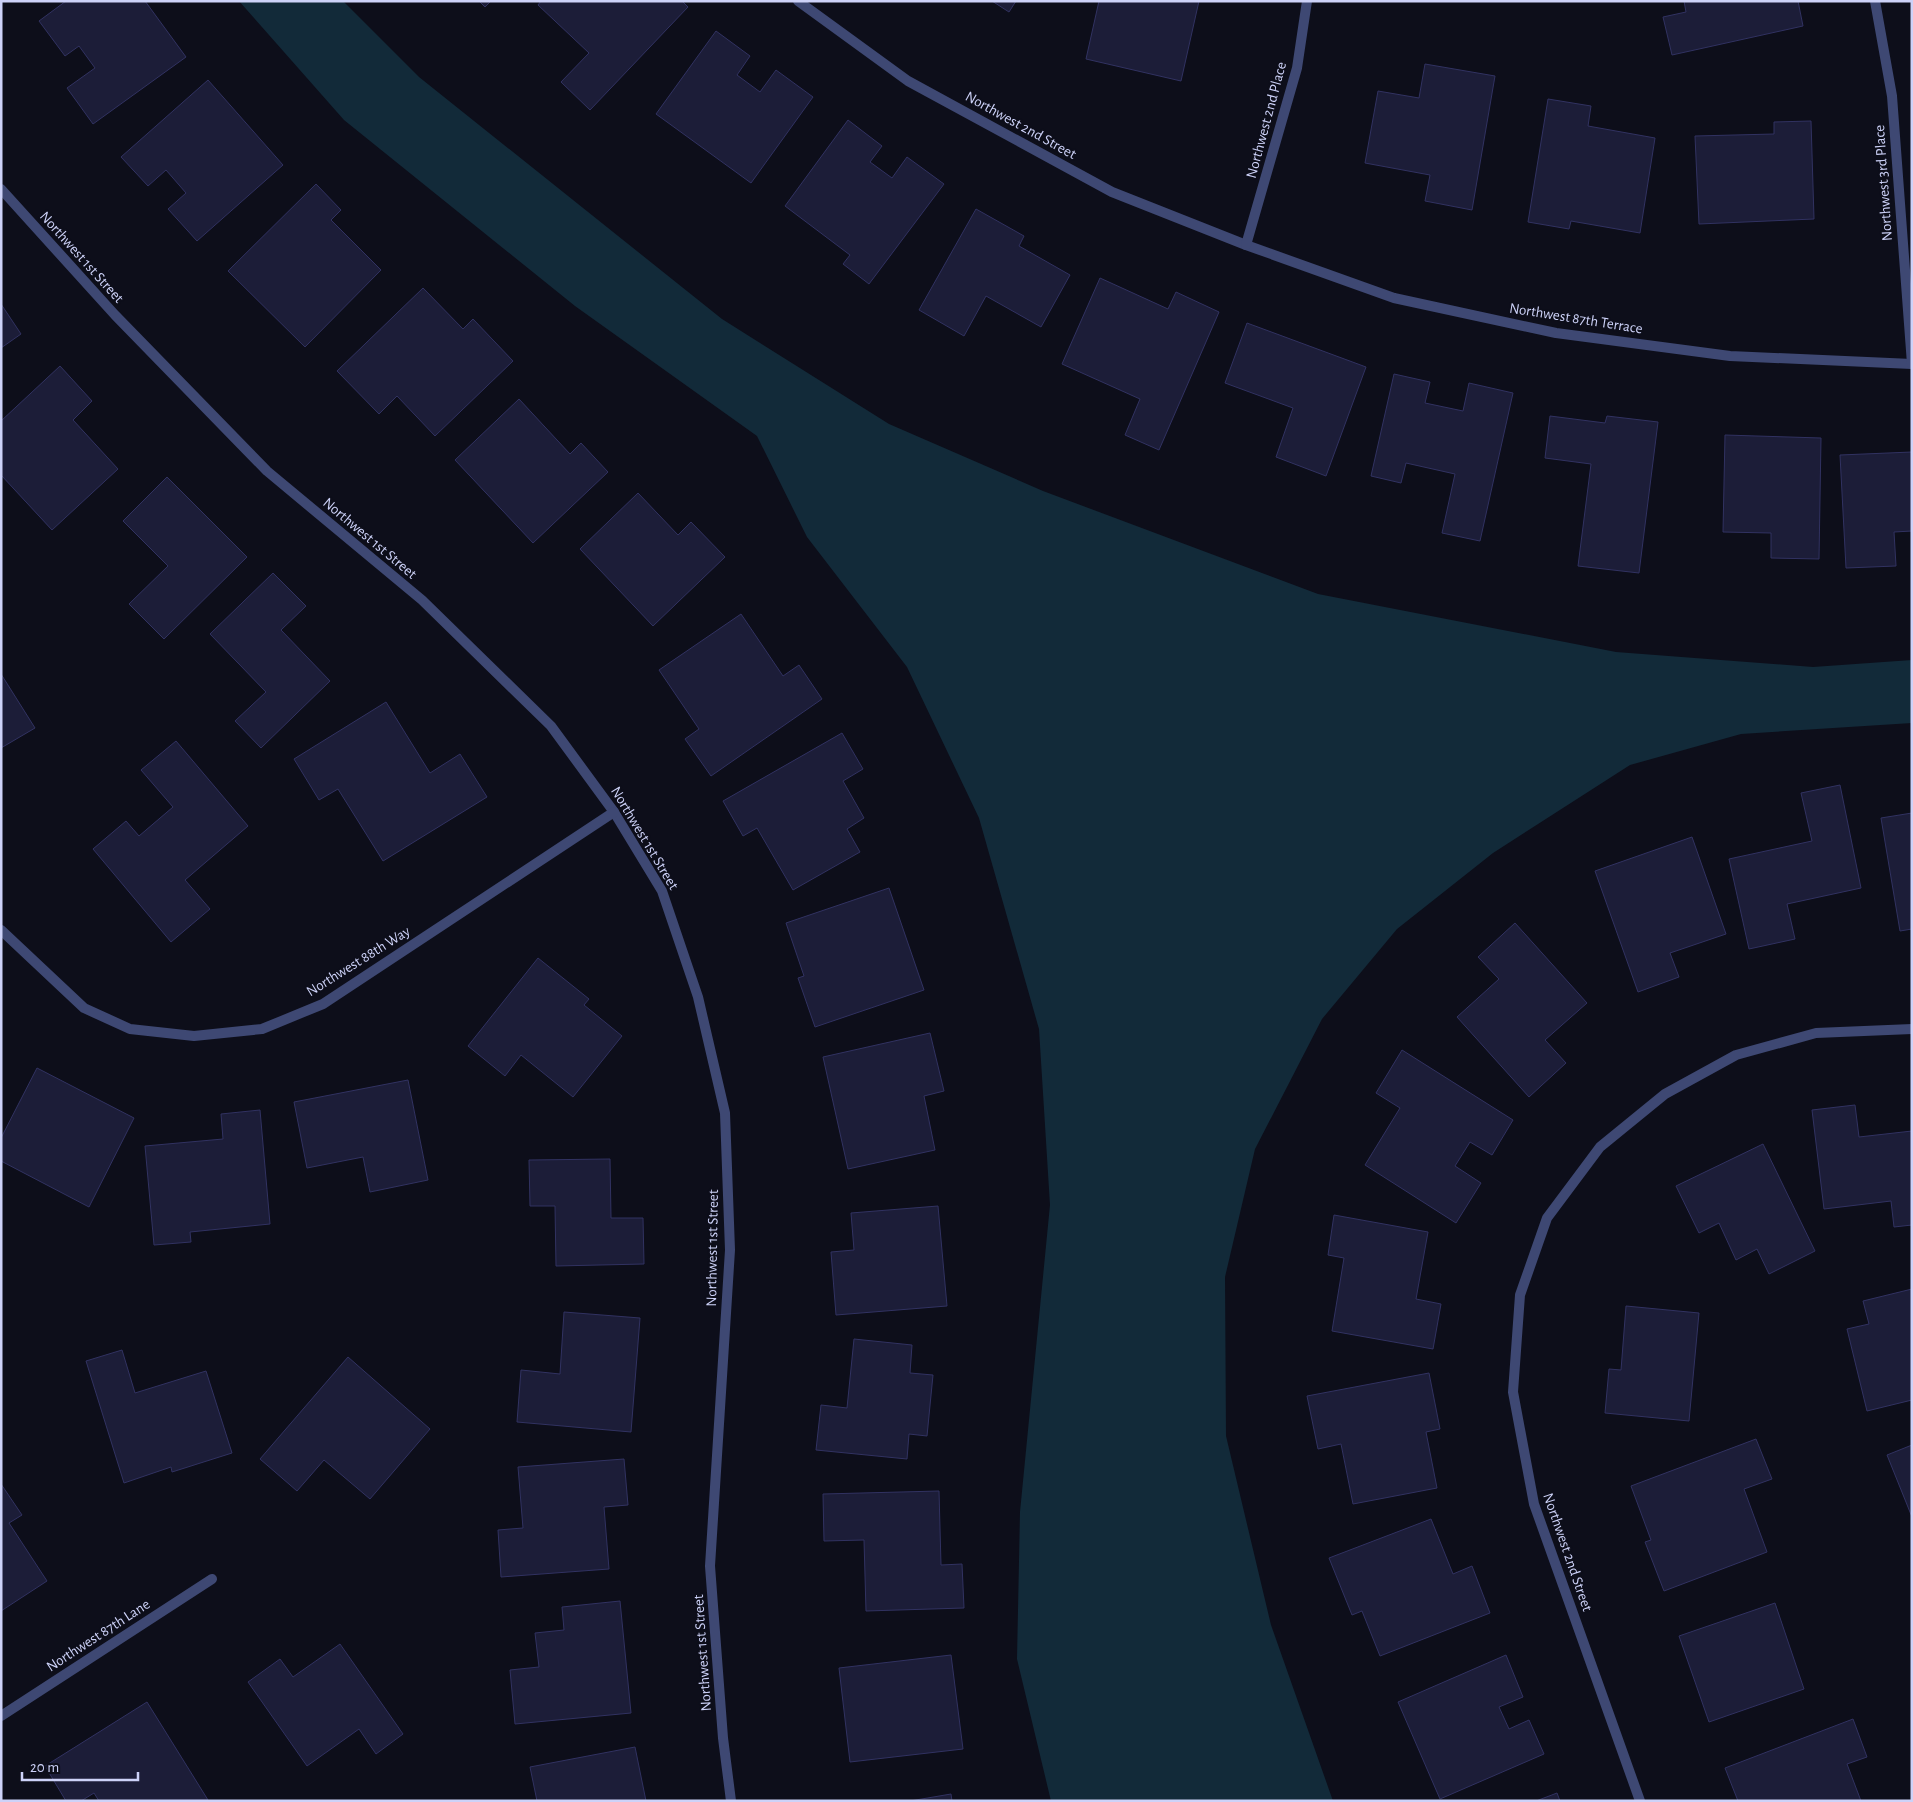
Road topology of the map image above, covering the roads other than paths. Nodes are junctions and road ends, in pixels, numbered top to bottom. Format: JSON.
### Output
{"nodes":[{"id":1,"x":798,"y":1,"type":"edge"},
{"id":2,"x":1307,"y":1,"type":"edge"},
{"id":3,"x":1875,"y":1,"type":"edge"},
{"id":4,"x":1,"y":189,"type":"edge"},
{"id":5,"x":1246,"y":245,"type":"junction"},
{"id":6,"x":1912,"y":364,"type":"edge"},
{"id":7,"x":614,"y":812,"type":"junction"},
{"id":8,"x":1,"y":930,"type":"edge"},
{"id":9,"x":1912,"y":1029,"type":"edge"},
{"id":10,"x":212,"y":1579,"type":"dead end"},
{"id":11,"x":1,"y":1716,"type":"edge"},
{"id":12,"x":732,"y":1801,"type":"edge"},
{"id":13,"x":1640,"y":1801,"type":"edge"}],
"edges":[{"from":1,"to":5,"type":"street","name":"Northwest 2nd Street"},
{"from":2,"to":5,"type":"street","name":"Northwest 2nd Place"},
{"from":3,"to":6,"type":"street","name":"Northwest 3rd Place"},
{"from":4,"to":7,"type":"street","name":"Northwest 1st Street"},
{"from":5,"to":6,"type":"street","name":"Northwest 87th Terrace"},
{"from":7,"to":8,"type":"street","name":"Northwest 88th Way"},
{"from":7,"to":12,"type":"street","name":"Northwest 1st Street"},
{"from":9,"to":13,"type":"street","name":"Northwest 2nd Street"},
{"from":10,"to":11,"type":"street","name":"Northwest 87th Lane"}]}
